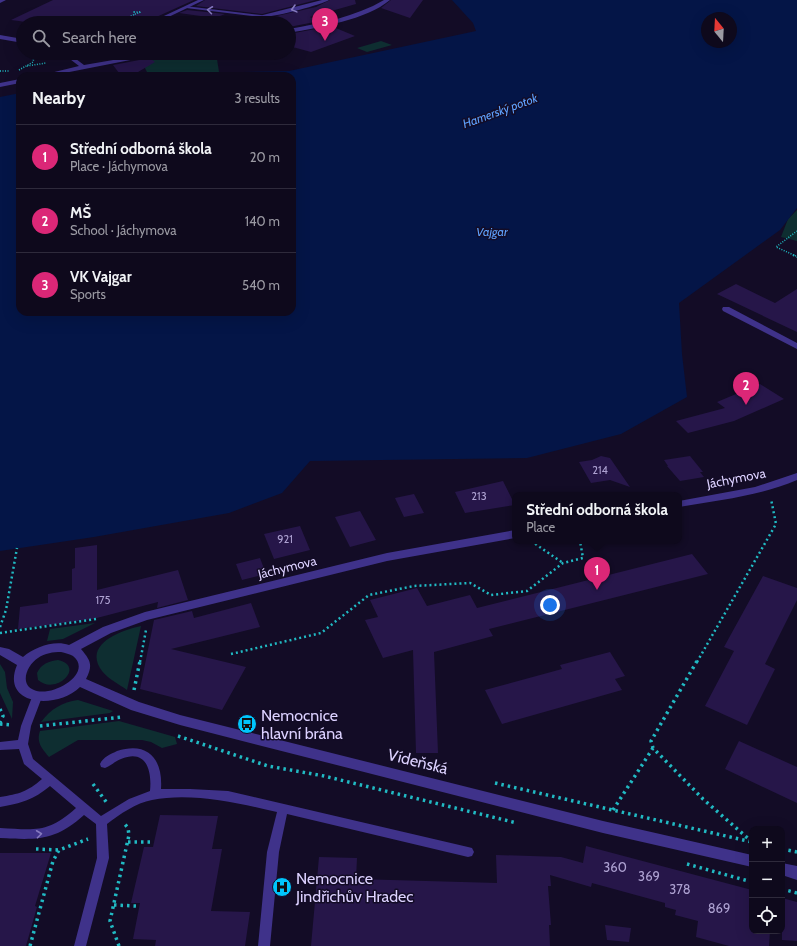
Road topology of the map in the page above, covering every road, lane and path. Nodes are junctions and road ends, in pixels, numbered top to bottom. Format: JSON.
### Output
{"nodes":[{"id":1,"x":4,"y":0,"type":"edge"},
{"id":2,"x":202,"y":0,"type":"edge"},
{"id":3,"x":327,"y":0,"type":"edge"},
{"id":4,"x":388,"y":0,"type":"edge"},
{"id":5,"x":0,"y":2,"type":"edge"},
{"id":6,"x":186,"y":7,"type":"junction"},
{"id":7,"x":135,"y":14,"type":"dead end"},
{"id":8,"x":268,"y":15,"type":"joint"},
{"id":9,"x":132,"y":16,"type":"edge"},
{"id":10,"x":167,"y":16,"type":"edge"},
{"id":11,"x":261,"y":16,"type":"joint"},
{"id":12,"x":296,"y":29,"type":"edge"},
{"id":13,"x":0,"y":37,"type":"edge"},
{"id":14,"x":16,"y":40,"type":"edge"},
{"id":15,"x":33,"y":60,"type":"edge"},
{"id":16,"x":75,"y":60,"type":"edge"},
{"id":17,"x":120,"y":60,"type":"edge"},
{"id":18,"x":27,"y":66,"type":"dead end"},
{"id":19,"x":83,"y":66,"type":"junction"},
{"id":20,"x":58,"y":72,"type":"edge"},
{"id":21,"x":16,"y":82,"type":"edge"},
{"id":22,"x":0,"y":85,"type":"edge"},
{"id":23,"x":797,"y":231,"type":"edge"},
{"id":24,"x":797,"y":257,"type":"edge"},
{"id":25,"x":726,"y":309,"type":"dead end"},
{"id":26,"x":797,"y":346,"type":"edge"},
{"id":27,"x":797,"y":476,"type":"edge"},
{"id":28,"x":794,"y":483,"type":"edge"},
{"id":29,"x":771,"y":499,"type":"dead end"},
{"id":30,"x":682,"y":503,"type":"edge"},
{"id":31,"x":512,"y":535,"type":"edge"},
{"id":32,"x":535,"y":544,"type":"edge"},
{"id":33,"x":581,"y":544,"type":"edge"},
{"id":34,"x":17,"y":548,"type":"dead end"},
{"id":35,"x":563,"y":563,"type":"junction"},
{"id":36,"x":98,"y":619,"type":"dead end"},
{"id":37,"x":147,"y":625,"type":"dead end"},
{"id":38,"x":0,"y":627,"type":"edge"},
{"id":39,"x":0,"y":633,"type":"edge"},
{"id":40,"x":72,"y":649,"type":"junction"},
{"id":41,"x":0,"y":651,"type":"edge"},
{"id":42,"x":231,"y":654,"type":"dead end"},
{"id":43,"x":24,"y":663,"type":"junction"},
{"id":44,"x":79,"y":681,"type":"junction"},
{"id":45,"x":139,"y":692,"type":"dead end"},
{"id":46,"x":37,"y":696,"type":"junction"},
{"id":47,"x":0,"y":710,"type":"edge"},
{"id":48,"x":126,"y":717,"type":"dead end"},
{"id":49,"x":0,"y":723,"type":"edge"},
{"id":50,"x":26,"y":726,"type":"junction"},
{"id":51,"x":177,"y":735,"type":"dead end"},
{"id":52,"x":23,"y":744,"type":"junction"},
{"id":53,"x":0,"y":746,"type":"edge"},
{"id":54,"x":653,"y":748,"type":"junction"},
{"id":55,"x":105,"y":764,"type":"dead end"},
{"id":56,"x":50,"y":779,"type":"junction"},
{"id":57,"x":93,"y":784,"type":"dead end"},
{"id":58,"x":155,"y":795,"type":"junction"},
{"id":59,"x":105,"y":800,"type":"dead end"},
{"id":60,"x":0,"y":802,"type":"edge"},
{"id":61,"x":84,"y":808,"type":"junction"},
{"id":62,"x":283,"y":808,"type":"junction"},
{"id":63,"x":114,"y":812,"type":"junction"},
{"id":64,"x":101,"y":822,"type":"junction"},
{"id":65,"x":522,"y":824,"type":"dead end"},
{"id":66,"x":0,"y":834,"type":"edge"},
{"id":67,"x":102,"y":834,"type":"junction"},
{"id":68,"x":749,"y":839,"type":"edge"},
{"id":69,"x":749,"y":841,"type":"edge"},
{"id":70,"x":128,"y":842,"type":"junction"},
{"id":71,"x":150,"y":842,"type":"dead end"},
{"id":72,"x":785,"y":850,"type":"edge"},
{"id":73,"x":468,"y":852,"type":"dead end"},
{"id":74,"x":797,"y":852,"type":"edge"},
{"id":75,"x":749,"y":860,"type":"edge"},
{"id":76,"x":685,"y":863,"type":"dead end"},
{"id":77,"x":785,"y":870,"type":"edge"},
{"id":78,"x":797,"y":873,"type":"edge"},
{"id":79,"x":749,"y":881,"type":"edge"},
{"id":80,"x":785,"y":890,"type":"edge"},
{"id":81,"x":797,"y":893,"type":"edge"},
{"id":82,"x":114,"y":904,"type":"junction"},
{"id":83,"x":136,"y":906,"type":"dead end"},
{"id":84,"x":30,"y":946,"type":"edge"},
{"id":85,"x":80,"y":946,"type":"edge"},
{"id":86,"x":119,"y":946,"type":"edge"},
{"id":87,"x":264,"y":946,"type":"edge"}],
"edges":[{"from":1,"to":5,"type":"street"},
{"from":2,"to":6,"type":"street"},
{"from":3,"to":8,"type":"street","one_way":true},
{"from":4,"to":12,"type":"street"},
{"from":6,"to":10,"type":"street"},
{"from":11,"to":6,"type":"lane","one_way":true},
{"from":7,"to":9,"type":"path"},
{"from":8,"to":11,"type":"street"},
{"from":13,"to":14,"type":"street"},
{"from":15,"to":18,"type":"path"},
{"from":16,"to":19,"type":"street"},
{"from":17,"to":19,"type":"street"},
{"from":19,"to":20,"type":"street"},
{"from":21,"to":22,"type":"street"},
{"from":23,"to":24,"type":"path"},
{"from":25,"to":26,"type":"street"},
{"from":27,"to":28,"type":"street","name":"Jáchymova"},
{"from":28,"to":30,"type":"street","name":"Jáchymova"},
{"from":29,"to":54,"type":"path"},
{"from":31,"to":40,"type":"street","name":"Jáchymova"},
{"from":32,"to":35,"type":"path"},
{"from":33,"to":35,"type":"path"},
{"from":34,"to":38,"type":"path"},
{"from":35,"to":42,"type":"path"},
{"from":36,"to":39,"type":"path"},
{"from":37,"to":45,"type":"path"},
{"from":40,"to":43,"type":"street"},
{"from":40,"to":44,"type":"street"},
{"from":41,"to":43,"type":"street"},
{"from":43,"to":46,"type":"street"},
{"from":44,"to":46,"type":"street"},
{"from":44,"to":75,"type":"street","name":"Vídeňská"},
{"from":46,"to":50,"type":"lane"},
{"from":47,"to":49,"type":"path"},
{"from":48,"to":50,"type":"path"},
{"from":49,"to":50,"type":"path"},
{"from":50,"to":52,"type":"lane"},
{"from":51,"to":65,"type":"path"},
{"from":52,"to":53,"type":"lane"},
{"from":52,"to":56,"type":"lane"},
{"from":54,"to":68,"type":"path"},
{"from":54,"to":69,"type":"path"},
{"from":55,"to":58,"type":"lane"},
{"from":56,"to":60,"type":"lane"},
{"from":56,"to":61,"type":"lane"},
{"from":57,"to":59,"type":"path"},
{"from":58,"to":62,"type":"lane"},
{"from":58,"to":63,"type":"lane"},
{"from":61,"to":64,"type":"lane"},
{"from":66,"to":61,"type":"lane","one_way":true},
{"from":62,"to":73,"type":"lane"},
{"from":62,"to":87,"type":"lane"},
{"from":63,"to":64,"type":"lane"},
{"from":63,"to":70,"type":"path"},
{"from":64,"to":67,"type":"lane"},
{"from":67,"to":84,"type":"path"},
{"from":67,"to":85,"type":"lane"},
{"from":70,"to":71,"type":"path"},
{"from":70,"to":82,"type":"path"},
{"from":72,"to":74,"type":"path"},
{"from":76,"to":79,"type":"path"},
{"from":77,"to":78,"type":"street"},
{"from":80,"to":81,"type":"path"},
{"from":82,"to":83,"type":"path"},
{"from":82,"to":86,"type":"path"}]}
